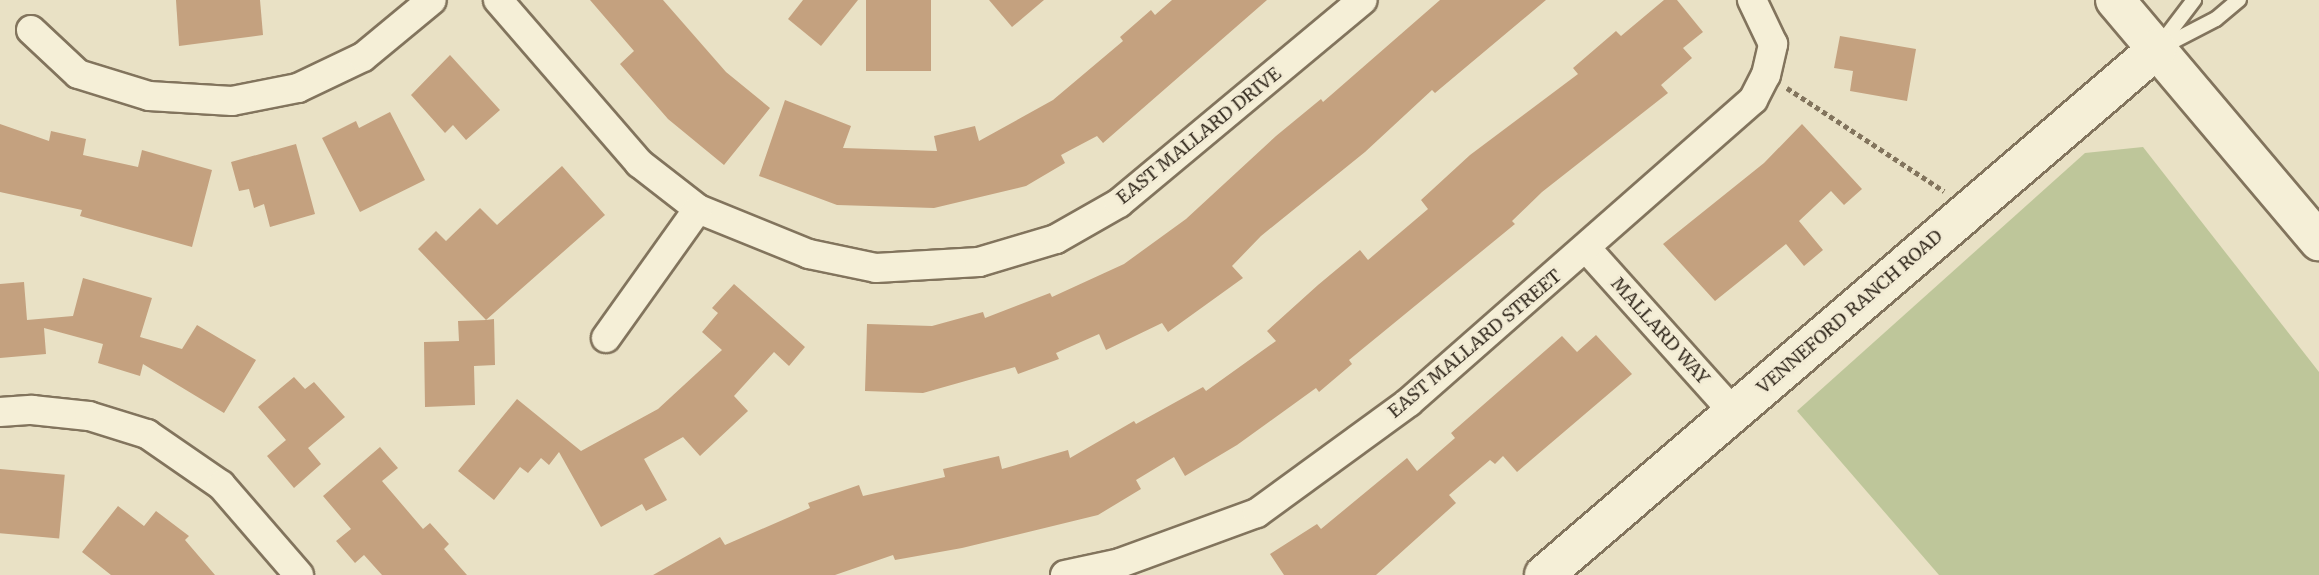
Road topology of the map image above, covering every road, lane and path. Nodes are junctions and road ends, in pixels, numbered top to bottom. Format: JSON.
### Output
{"nodes":[{"id":1,"x":432,"y":0,"type":"edge"},
{"id":2,"x":498,"y":0,"type":"edge"},
{"id":3,"x":1363,"y":0,"type":"edge"},
{"id":4,"x":1752,"y":0,"type":"edge"},
{"id":5,"x":2115,"y":0,"type":"edge"},
{"id":6,"x":2194,"y":0,"type":"edge"},
{"id":7,"x":2239,"y":0,"type":"edge"},
{"id":8,"x":31,"y":30,"type":"dead end"},
{"id":9,"x":2157,"y":49,"type":"junction"},
{"id":10,"x":1766,"y":75,"type":"junction"},
{"id":11,"x":698,"y":209,"type":"junction"},
{"id":12,"x":1965,"y":214,"type":"junction"},
{"id":13,"x":2319,"y":241,"type":"edge"},
{"id":14,"x":1587,"y":249,"type":"junction"},
{"id":15,"x":606,"y":338,"type":"dead end"},
{"id":16,"x":0,"y":412,"type":"edge"},
{"id":17,"x":1733,"y":412,"type":"junction"},
{"id":18,"x":299,"y":575,"type":"edge"},
{"id":19,"x":1065,"y":575,"type":"edge"},
{"id":20,"x":1544,"y":575,"type":"edge"}],
"edges":[{"from":1,"to":8,"type":"street"},
{"from":2,"to":11,"type":"street","name":"EAST MALLARD DRIVE"},
{"from":3,"to":11,"type":"street","name":"EAST MALLARD DRIVE"},
{"from":4,"to":10,"type":"street","name":"EAST MALLARD STREET"},
{"from":5,"to":9,"type":"street"},
{"from":6,"to":9,"type":"lane"},
{"from":7,"to":9,"type":"lane"},
{"from":9,"to":12,"type":"street","name":"VENNEFORD RANCH ROAD"},
{"from":9,"to":13,"type":"street"},
{"from":10,"to":12,"type":"path"},
{"from":10,"to":14,"type":"street","name":"EAST MALLARD STREET"},
{"from":11,"to":15,"type":"street"},
{"from":12,"to":17,"type":"street","name":"VENNEFORD RANCH ROAD"},
{"from":14,"to":17,"type":"street","name":"MALLARD WAY"},
{"from":14,"to":19,"type":"street","name":"EAST MALLARD STREET"},
{"from":16,"to":18,"type":"street"},
{"from":17,"to":20,"type":"street","name":"VENNEFORD RANCH ROAD"}]}
